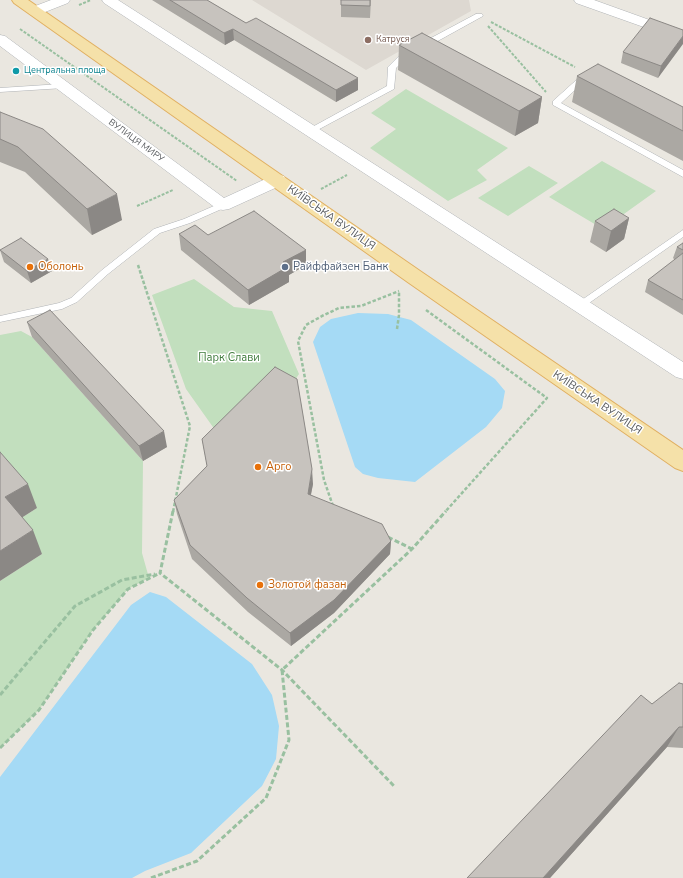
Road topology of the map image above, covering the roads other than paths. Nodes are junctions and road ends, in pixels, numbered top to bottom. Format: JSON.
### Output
{"nodes":[{"id":1,"x":19,"y":0,"type":"edge"},
{"id":2,"x":63,"y":0,"type":"edge"},
{"id":3,"x":109,"y":0,"type":"edge"},
{"id":4,"x":581,"y":0,"type":"edge"},
{"id":5,"x":35,"y":11,"type":"junction"},
{"id":6,"x":479,"y":16,"type":"road end"},
{"id":7,"x":683,"y":37,"type":"edge"},
{"id":8,"x":0,"y":39,"type":"edge"},
{"id":9,"x":588,"y":74,"type":"edge"},
{"id":10,"x":61,"y":86,"type":"junction"},
{"id":11,"x":0,"y":90,"type":"edge"},
{"id":12,"x":309,"y":131,"type":"junction"},
{"id":13,"x":683,"y":174,"type":"edge"},
{"id":14,"x":278,"y":180,"type":"junction"},
{"id":15,"x":223,"y":205,"type":"junction"},
{"id":16,"x":683,"y":233,"type":"edge"},
{"id":17,"x":579,"y":306,"type":"junction"},
{"id":18,"x":0,"y":319,"type":"edge"},
{"id":19,"x":683,"y":372,"type":"edge"},
{"id":20,"x":683,"y":462,"type":"edge"}],
"edges":[{"from":1,"to":5,"type":"main road","name":"КИЇВСЬКА ВУЛИЦЯ"},
{"from":2,"to":5,"type":"street"},
{"from":3,"to":12,"type":"street"},
{"from":4,"to":7,"type":"street"},
{"from":5,"to":14,"type":"main road","name":"КИЇВСЬКА ВУЛИЦЯ"},
{"from":6,"to":12,"type":"lane"},
{"from":8,"to":10,"type":"street","name":"ВУЛИЦЯ МИРУ"},
{"from":9,"to":13,"type":"lane"},
{"from":10,"to":11,"type":"lane"},
{"from":10,"to":15,"type":"street","name":"ВУЛИЦЯ МИРУ"},
{"from":12,"to":17,"type":"street"},
{"from":14,"to":15,"type":"street"},
{"from":14,"to":20,"type":"main road","name":"КИЇВСЬКА ВУЛИЦЯ"},
{"from":15,"to":18,"type":"lane"},
{"from":16,"to":17,"type":"lane"},
{"from":17,"to":19,"type":"street"}]}
